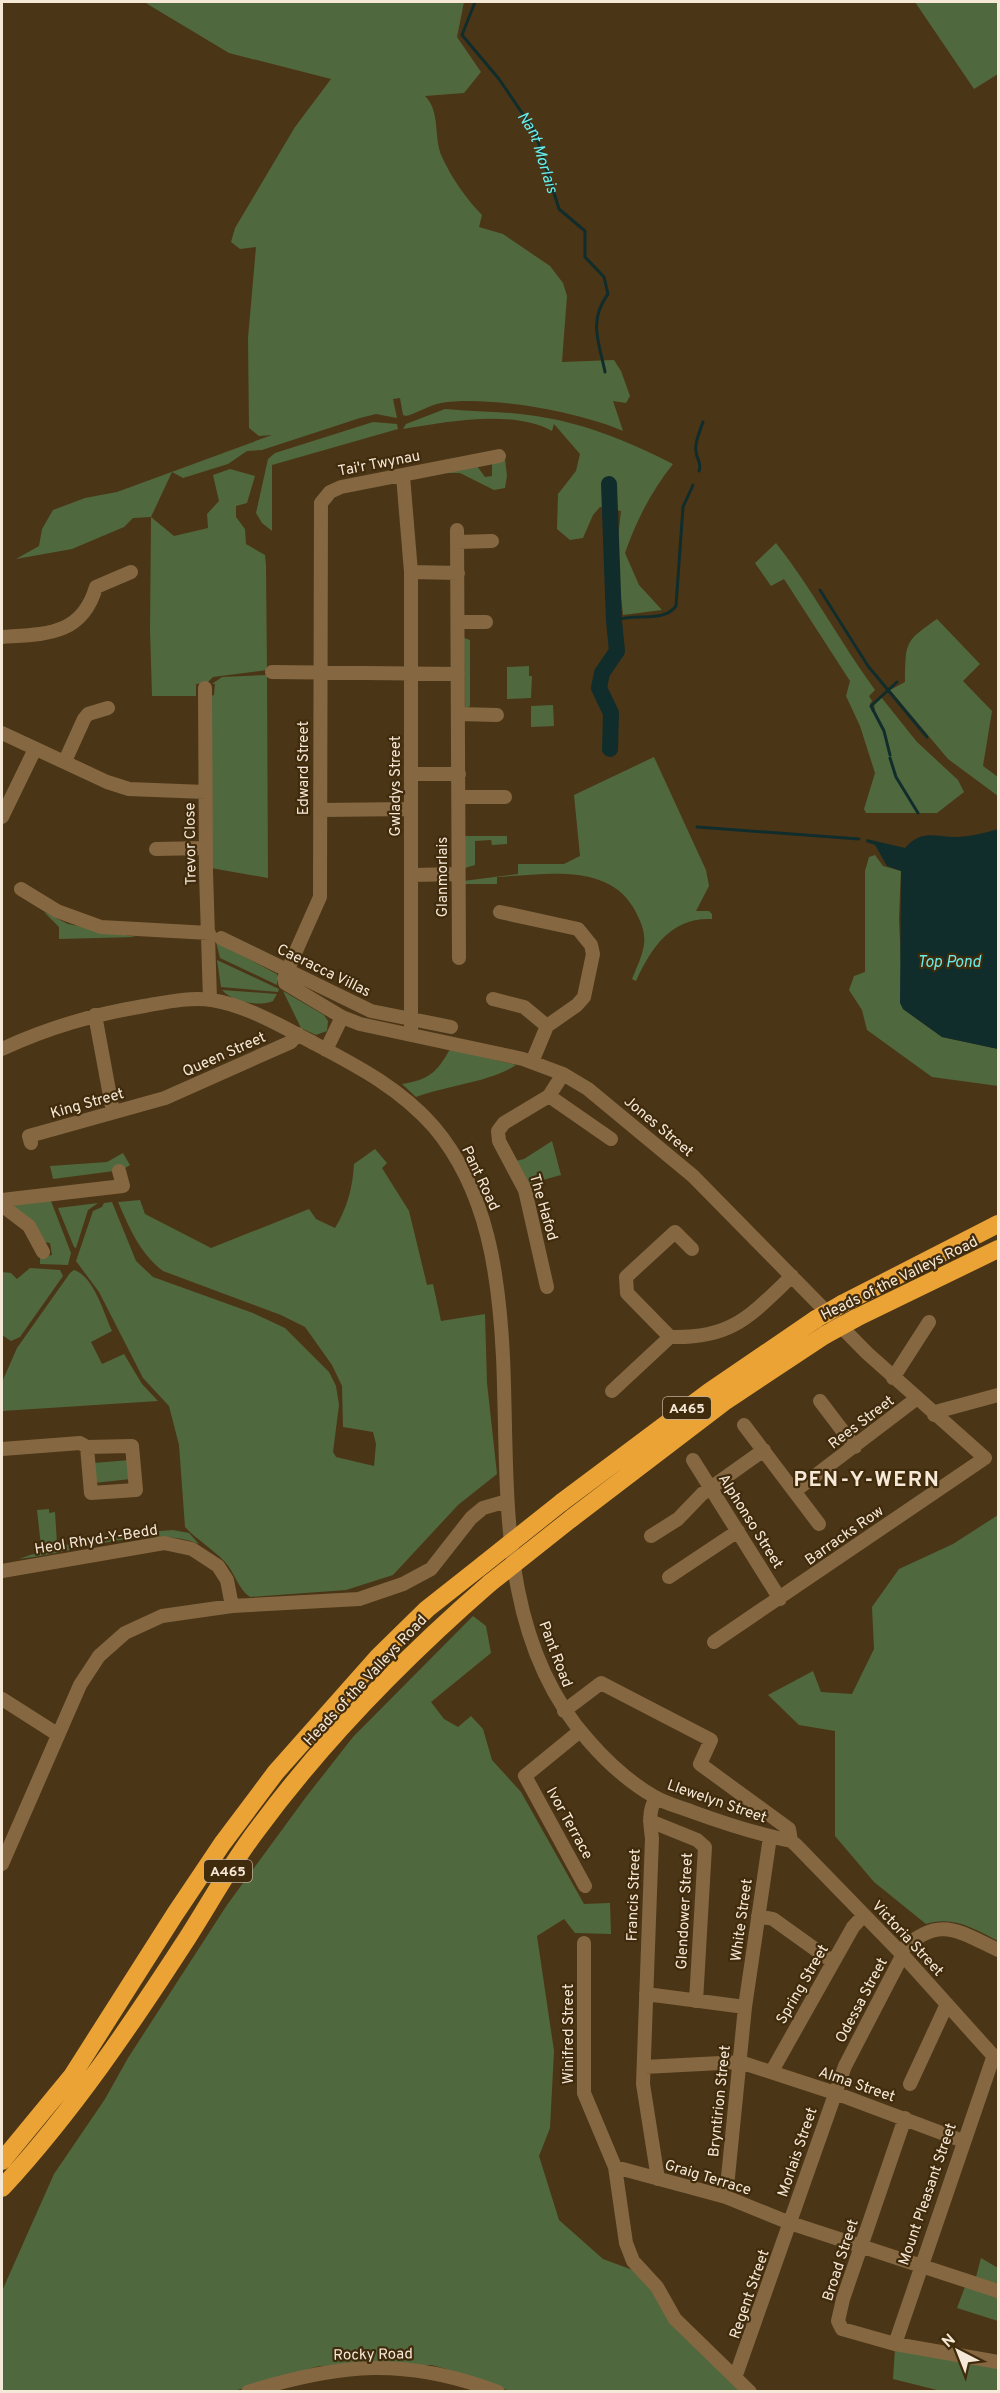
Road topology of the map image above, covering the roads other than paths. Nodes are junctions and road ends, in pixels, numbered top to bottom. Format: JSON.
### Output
{"nodes":[{"id":1,"x":499,"y":456,"type":"dead end"},
{"id":2,"x":485,"y":459,"type":"junction"},
{"id":3,"x":488,"y":473,"type":"dead end"},
{"id":4,"x":403,"y":476,"type":"junction"},
{"id":5,"x":319,"y":539,"type":"joint"},
{"id":6,"x":492,"y":541,"type":"dead end"},
{"id":7,"x":131,"y":572,"type":"dead end"},
{"id":8,"x":411,"y":572,"type":"junction"},
{"id":9,"x":458,"y":573,"type":"junction"},
{"id":10,"x":458,"y":622,"type":"junction"},
{"id":11,"x":486,"y":622,"type":"dead end"},
{"id":12,"x":2,"y":637,"type":"edge"},
{"id":13,"x":272,"y":672,"type":"dead end"},
{"id":14,"x":319,"y":673,"type":"junction"},
{"id":15,"x":411,"y":674,"type":"junction"},
{"id":16,"x":458,"y":674,"type":"junction"},
{"id":17,"x":206,"y":688,"type":"dead end"},
{"id":18,"x":108,"y":708,"type":"dead end"},
{"id":19,"x":458,"y":714,"type":"junction"},
{"id":20,"x":497,"y":715,"type":"dead end"},
{"id":21,"x":2,"y":733,"type":"edge"},
{"id":22,"x":35,"y":749,"type":"junction"},
{"id":23,"x":65,"y":761,"type":"junction"},
{"id":24,"x":411,"y":774,"type":"junction"},
{"id":25,"x":459,"y":774,"type":"junction"},
{"id":26,"x":205,"y":792,"type":"junction"},
{"id":27,"x":459,"y":797,"type":"junction"},
{"id":28,"x":505,"y":797,"type":"dead end"},
{"id":29,"x":411,"y":809,"type":"junction"},
{"id":30,"x":320,"y":810,"type":"junction"},
{"id":31,"x":2,"y":817,"type":"edge"},
{"id":32,"x":205,"y":848,"type":"junction"},
{"id":33,"x":156,"y":849,"type":"dead end"},
{"id":34,"x":458,"y":874,"type":"junction"},
{"id":35,"x":412,"y":875,"type":"junction"},
{"id":36,"x":21,"y":889,"type":"dead end"},
{"id":37,"x":500,"y":912,"type":"dead end"},
{"id":38,"x":215,"y":935,"type":"junction"},
{"id":39,"x":459,"y":958,"type":"dead end"},
{"id":40,"x":287,"y":971,"type":"junction"},
{"id":41,"x":288,"y":987,"type":"joint"},
{"id":42,"x":493,"y":998,"type":"dead end"},
{"id":43,"x":210,"y":1000,"type":"junction"},
{"id":44,"x":95,"y":1015,"type":"junction"},
{"id":45,"x":342,"y":1017,"type":"junction"},
{"id":46,"x":412,"y":1020,"type":"junction"},
{"id":47,"x":547,"y":1026,"type":"junction"},
{"id":48,"x":451,"y":1027,"type":"dead end"},
{"id":49,"x":298,"y":1034,"type":"junction"},
{"id":50,"x":411,"y":1035,"type":"junction"},
{"id":51,"x":2,"y":1049,"type":"edge"},
{"id":52,"x":326,"y":1050,"type":"junction"},
{"id":53,"x":532,"y":1062,"type":"junction"},
{"id":54,"x":563,"y":1074,"type":"junction"},
{"id":55,"x":549,"y":1096,"type":"junction"},
{"id":56,"x":160,"y":1100,"type":"joint"},
{"id":57,"x":113,"y":1112,"type":"junction"},
{"id":58,"x":611,"y":1139,"type":"dead end"},
{"id":59,"x":31,"y":1143,"type":"dead end"},
{"id":60,"x":118,"y":1171,"type":"dead end"},
{"id":61,"x":2,"y":1200,"type":"edge"},
{"id":62,"x":999,"y":1224,"type":"edge"},
{"id":63,"x":692,"y":1248,"type":"dead end"},
{"id":64,"x":999,"y":1249,"type":"edge"},
{"id":65,"x":43,"y":1252,"type":"dead end"},
{"id":66,"x":792,"y":1276,"type":"junction"},
{"id":67,"x":547,"y":1287,"type":"dead end"},
{"id":68,"x":929,"y":1322,"type":"dead end"},
{"id":69,"x":820,"y":1327,"type":"junction"},
{"id":70,"x":670,"y":1337,"type":"junction"},
{"id":71,"x":893,"y":1378,"type":"junction"},
{"id":72,"x":612,"y":1391,"type":"dead end"},
{"id":73,"x":999,"y":1395,"type":"edge"},
{"id":74,"x":916,"y":1399,"type":"junction"},
{"id":75,"x":820,"y":1401,"type":"dead end"},
{"id":76,"x":934,"y":1415,"type":"junction"},
{"id":77,"x":744,"y":1425,"type":"dead end"},
{"id":78,"x":87,"y":1446,"type":"junction"},
{"id":79,"x":855,"y":1447,"type":"junction"},
{"id":80,"x":2,"y":1449,"type":"edge"},
{"id":81,"x":764,"y":1450,"type":"junction"},
{"id":82,"x":992,"y":1457,"type":"edge"},
{"id":83,"x":693,"y":1460,"type":"dead end"},
{"id":84,"x":711,"y":1487,"type":"junction"},
{"id":85,"x":795,"y":1491,"type":"junction"},
{"id":86,"x":507,"y":1501,"type":"junction"},
{"id":87,"x":567,"y":1510,"type":"junction"},
{"id":88,"x":819,"y":1524,"type":"dead end"},
{"id":89,"x":738,"y":1531,"type":"junction"},
{"id":90,"x":651,"y":1536,"type":"dead end"},
{"id":91,"x":2,"y":1566,"type":"edge"},
{"id":92,"x":669,"y":1577,"type":"dead end"},
{"id":93,"x":780,"y":1599,"type":"junction"},
{"id":94,"x":232,"y":1606,"type":"junction"},
{"id":95,"x":714,"y":1642,"type":"dead end"},
{"id":96,"x":2,"y":1699,"type":"edge"},
{"id":97,"x":564,"y":1711,"type":"junction"},
{"id":98,"x":579,"y":1731,"type":"junction"},
{"id":99,"x":57,"y":1734,"type":"junction"},
{"id":100,"x":656,"y":1798,"type":"junction"},
{"id":101,"x":650,"y":1821,"type":"junction"},
{"id":102,"x":770,"y":1837,"type":"junction"},
{"id":103,"x":791,"y":1841,"type":"junction"},
{"id":104,"x":2,"y":1864,"type":"edge"},
{"id":105,"x":585,"y":1886,"type":"dead end"},
{"id":106,"x":864,"y":1915,"type":"junction"},
{"id":107,"x":758,"y":1916,"type":"junction"},
{"id":108,"x":584,"y":1943,"type":"dead end"},
{"id":109,"x":999,"y":1950,"type":"edge"},
{"id":110,"x":902,"y":1954,"type":"junction"},
{"id":111,"x":833,"y":1962,"type":"junction"},
{"id":112,"x":646,"y":1994,"type":"junction"},
{"id":113,"x":696,"y":2001,"type":"junction"},
{"id":114,"x":947,"y":2004,"type":"junction"},
{"id":115,"x":746,"y":2007,"type":"junction"},
{"id":116,"x":996,"y":2058,"type":"edge"},
{"id":117,"x":740,"y":2062,"type":"junction"},
{"id":118,"x":644,"y":2067,"type":"junction"},
{"id":119,"x":772,"y":2072,"type":"junction"},
{"id":120,"x":910,"y":2084,"type":"dead end"},
{"id":121,"x":835,"y":2093,"type":"junction"},
{"id":122,"x":905,"y":2118,"type":"junction"},
{"id":123,"x":963,"y":2141,"type":"junction"},
{"id":124,"x":2,"y":2161,"type":"edge"},
{"id":125,"x":615,"y":2167,"type":"junction"},
{"id":126,"x":658,"y":2179,"type":"junction"},
{"id":127,"x":2,"y":2188,"type":"edge"},
{"id":128,"x":726,"y":2197,"type":"junction"},
{"id":129,"x":790,"y":2223,"type":"junction"},
{"id":130,"x":861,"y":2245,"type":"junction"},
{"id":131,"x":920,"y":2266,"type":"junction"},
{"id":132,"x":999,"y":2291,"type":"edge"},
{"id":133,"x":895,"y":2344,"type":"junction"},
{"id":134,"x":999,"y":2362,"type":"edge"},
{"id":135,"x":736,"y":2375,"type":"junction"},
{"id":136,"x":248,"y":2391,"type":"edge"},
{"id":137,"x":498,"y":2391,"type":"edge"},
{"id":138,"x":750,"y":2391,"type":"edge"}],
"edges":[{"from":1,"to":2,"type":"street","name":"Tai'r Twynau"},
{"from":2,"to":3,"type":"street"},
{"from":2,"to":4,"type":"street","name":"Tai'r Twynau"},
{"from":4,"to":5,"type":"street","name":"Tai'r Twynau"},
{"from":4,"to":8,"type":"street","name":"Gwladys Street"},
{"from":5,"to":14,"type":"street","name":"Edward Street"},
{"from":6,"to":9,"type":"street","name":"Glanmorlais"},
{"from":7,"to":12,"type":"street"},
{"from":8,"to":9,"type":"street"},
{"from":8,"to":15,"type":"street","name":"Gwladys Street"},
{"from":9,"to":10,"type":"street","name":"Glanmorlais"},
{"from":10,"to":11,"type":"street"},
{"from":10,"to":16,"type":"street","name":"Glanmorlais"},
{"from":13,"to":14,"type":"street"},
{"from":14,"to":15,"type":"street"},
{"from":14,"to":30,"type":"street","name":"Edward Street"},
{"from":15,"to":16,"type":"street"},
{"from":15,"to":24,"type":"street","name":"Gwladys Street"},
{"from":16,"to":19,"type":"street","name":"Glanmorlais"},
{"from":17,"to":26,"type":"street","name":"Trevor Close"},
{"from":18,"to":23,"type":"street"},
{"from":19,"to":20,"type":"street"},
{"from":19,"to":25,"type":"street","name":"Glanmorlais"},
{"from":21,"to":22,"type":"street"},
{"from":22,"to":23,"type":"street"},
{"from":22,"to":31,"type":"street"},
{"from":23,"to":26,"type":"street"},
{"from":24,"to":25,"type":"street"},
{"from":24,"to":29,"type":"street","name":"Gwladys Street"},
{"from":25,"to":27,"type":"street","name":"Glanmorlais"},
{"from":26,"to":32,"type":"street","name":"Trevor Close"},
{"from":27,"to":28,"type":"street"},
{"from":27,"to":34,"type":"street","name":"Glanmorlais"},
{"from":29,"to":30,"type":"street"},
{"from":29,"to":35,"type":"street","name":"Gwladys Street"},
{"from":30,"to":40,"type":"street","name":"Edward Street"},
{"from":32,"to":33,"type":"street"},
{"from":32,"to":38,"type":"street","name":"Trevor Close"},
{"from":34,"to":35,"type":"street"},
{"from":34,"to":39,"type":"street","name":"Glanmorlais"},
{"from":35,"to":46,"type":"street","name":"Gwladys Street"},
{"from":36,"to":38,"type":"street"},
{"from":37,"to":47,"type":"street"},
{"from":38,"to":40,"type":"street","name":"Caeracca Villas"},
{"from":38,"to":43,"type":"street","name":"Trevor Close"},
{"from":40,"to":41,"type":"street","name":"Edward Street"},
{"from":40,"to":46,"type":"street","name":"Caeracca Villas"},
{"from":41,"to":45,"type":"street","name":"Jones Street"},
{"from":42,"to":47,"type":"street"},
{"from":43,"to":44,"type":"street","name":"Pant Road"},
{"from":43,"to":49,"type":"street","name":"Pant Road"},
{"from":44,"to":51,"type":"street","name":"Pant Road"},
{"from":44,"to":57,"type":"street"},
{"from":45,"to":50,"type":"street","name":"Jones Street"},
{"from":45,"to":52,"type":"street"},
{"from":46,"to":48,"type":"street","name":"Caeracca Villas"},
{"from":46,"to":50,"type":"street","name":"Gwladys Street"},
{"from":47,"to":53,"type":"street"},
{"from":49,"to":52,"type":"street","name":"Pant Road"},
{"from":49,"to":56,"type":"street","name":"Queen Street"},
{"from":50,"to":53,"type":"street","name":"Jones Street"},
{"from":52,"to":86,"type":"street","name":"Pant Road"},
{"from":53,"to":54,"type":"street","name":"Jones Street"},
{"from":54,"to":55,"type":"street","name":"The Hafod"},
{"from":54,"to":66,"type":"street","name":"Jones Street"},
{"from":55,"to":58,"type":"street"},
{"from":55,"to":67,"type":"street","name":"The Hafod"},
{"from":56,"to":57,"type":"street","name":"King Street"},
{"from":57,"to":59,"type":"street","name":"King Street"},
{"from":60,"to":61,"type":"street"},
{"from":61,"to":65,"type":"street"},
{"from":62,"to":69,"type":"highway","name":"Heads of the Valleys Road","number":"A465","bridge":true},
{"from":63,"to":70,"type":"street"},
{"from":64,"to":69,"type":"highway","name":"Heads of the Valleys Road","number":"A465","bridge":true},
{"from":66,"to":70,"type":"street"},
{"from":66,"to":71,"type":"street","name":"Jones Street"},
{"from":68,"to":71,"type":"street"},
{"from":69,"to":87,"type":"highway","name":"Heads of the Valleys Road","number":"A465"},
{"from":70,"to":72,"type":"street"},
{"from":71,"to":74,"type":"street","name":"Jones Street"},
{"from":73,"to":76,"type":"street"},
{"from":74,"to":76,"type":"street","name":"Jones Street"},
{"from":74,"to":79,"type":"street","name":"Rees Street"},
{"from":75,"to":79,"type":"street"},
{"from":76,"to":82,"type":"street","name":"Jones Street"},
{"from":77,"to":81,"type":"street"},
{"from":78,"to":78,"type":"street"},
{"from":78,"to":80,"type":"street"},
{"from":79,"to":85,"type":"street","name":"Rees Street"},
{"from":81,"to":84,"type":"street"},
{"from":81,"to":85,"type":"street"},
{"from":82,"to":93,"type":"street","name":"Barracks Row"},
{"from":83,"to":84,"type":"street","name":"Alphonso Street"},
{"from":84,"to":89,"type":"street","name":"Alphonso Street"},
{"from":84,"to":90,"type":"street"},
{"from":85,"to":88,"type":"street"},
{"from":86,"to":94,"type":"street"},
{"from":86,"to":97,"type":"street","name":"Pant Road"},
{"from":87,"to":124,"type":"highway","name":"Heads of the Valleys Road","number":"A465","bridge":true},
{"from":87,"to":127,"type":"highway","name":"Heads of the Valleys Road","number":"A465","bridge":true},
{"from":89,"to":92,"type":"street"},
{"from":89,"to":93,"type":"street","name":"Alphonso Street"},
{"from":91,"to":94,"type":"street","name":"Heol Rhyd-Y-Bedd"},
{"from":93,"to":95,"type":"street","name":"Barracks Row"},
{"from":94,"to":99,"type":"street"},
{"from":96,"to":99,"type":"street"},
{"from":97,"to":98,"type":"street","name":"Llewelyn Street"},
{"from":97,"to":103,"type":"street","name":"Llewelyn Street"},
{"from":98,"to":100,"type":"street","name":"Llewelyn Street"},
{"from":98,"to":105,"type":"street","name":"Ivor Terrace"},
{"from":99,"to":104,"type":"street"},
{"from":100,"to":101,"type":"street","name":"Francis Street"},
{"from":100,"to":102,"type":"street","name":"Llewelyn Street"},
{"from":101,"to":112,"type":"street","name":"Francis Street"},
{"from":101,"to":113,"type":"street","name":"Glendower Street"},
{"from":102,"to":103,"type":"street","name":"Llewelyn Street"},
{"from":102,"to":107,"type":"street","name":"White Street"},
{"from":103,"to":106,"type":"street","name":"Victoria Street"},
{"from":106,"to":110,"type":"street","name":"Victoria Street"},
{"from":106,"to":111,"type":"street","name":"Spring Street"},
{"from":107,"to":111,"type":"street"},
{"from":107,"to":115,"type":"street","name":"White Street"},
{"from":108,"to":125,"type":"street","name":"Winifred Street"},
{"from":109,"to":110,"type":"street"},
{"from":110,"to":114,"type":"street","name":"Victoria Street"},
{"from":110,"to":121,"type":"street","name":"Odessa Street"},
{"from":111,"to":119,"type":"street","name":"Spring Street"},
{"from":112,"to":113,"type":"street"},
{"from":112,"to":118,"type":"street","name":"Francis Street"},
{"from":113,"to":115,"type":"street"},
{"from":114,"to":116,"type":"street","name":"Victoria Street"},
{"from":114,"to":120,"type":"street"},
{"from":115,"to":117,"type":"street","name":"Bryntirion Street"},
{"from":116,"to":123,"type":"street","name":"Mount Pleasant Street"},
{"from":117,"to":118,"type":"street"},
{"from":117,"to":119,"type":"street","name":"Alma Street"},
{"from":117,"to":128,"type":"street","name":"Bryntirion Street"},
{"from":118,"to":126,"type":"street","name":"Francis Street"},
{"from":119,"to":121,"type":"street","name":"Alma Street"},
{"from":121,"to":122,"type":"street","name":"Alma Street"},
{"from":121,"to":129,"type":"street","name":"Morlais Street"},
{"from":122,"to":123,"type":"street","name":"Alma Street"},
{"from":122,"to":130,"type":"street","name":"Broad Street"},
{"from":123,"to":131,"type":"street","name":"Mount Pleasant Street"},
{"from":125,"to":126,"type":"street","name":"Graig Terrace"},
{"from":125,"to":135,"type":"street","name":"Winifred Street"},
{"from":126,"to":128,"type":"street","name":"Graig Terrace"},
{"from":128,"to":129,"type":"street","name":"Graig Terrace"},
{"from":129,"to":130,"type":"street","name":"Graig Terrace"},
{"from":129,"to":135,"type":"street","name":"Regent Street"},
{"from":130,"to":131,"type":"street","name":"Graig Terrace"},
{"from":130,"to":133,"type":"street","name":"Broad Street"},
{"from":131,"to":132,"type":"street","name":"Graig Terrace"},
{"from":131,"to":133,"type":"street","name":"Mount Pleasant Street"},
{"from":133,"to":134,"type":"street","name":"Broad Street"},
{"from":135,"to":138,"type":"street"},
{"from":136,"to":137,"type":"street","name":"Rocky Road"}]}
